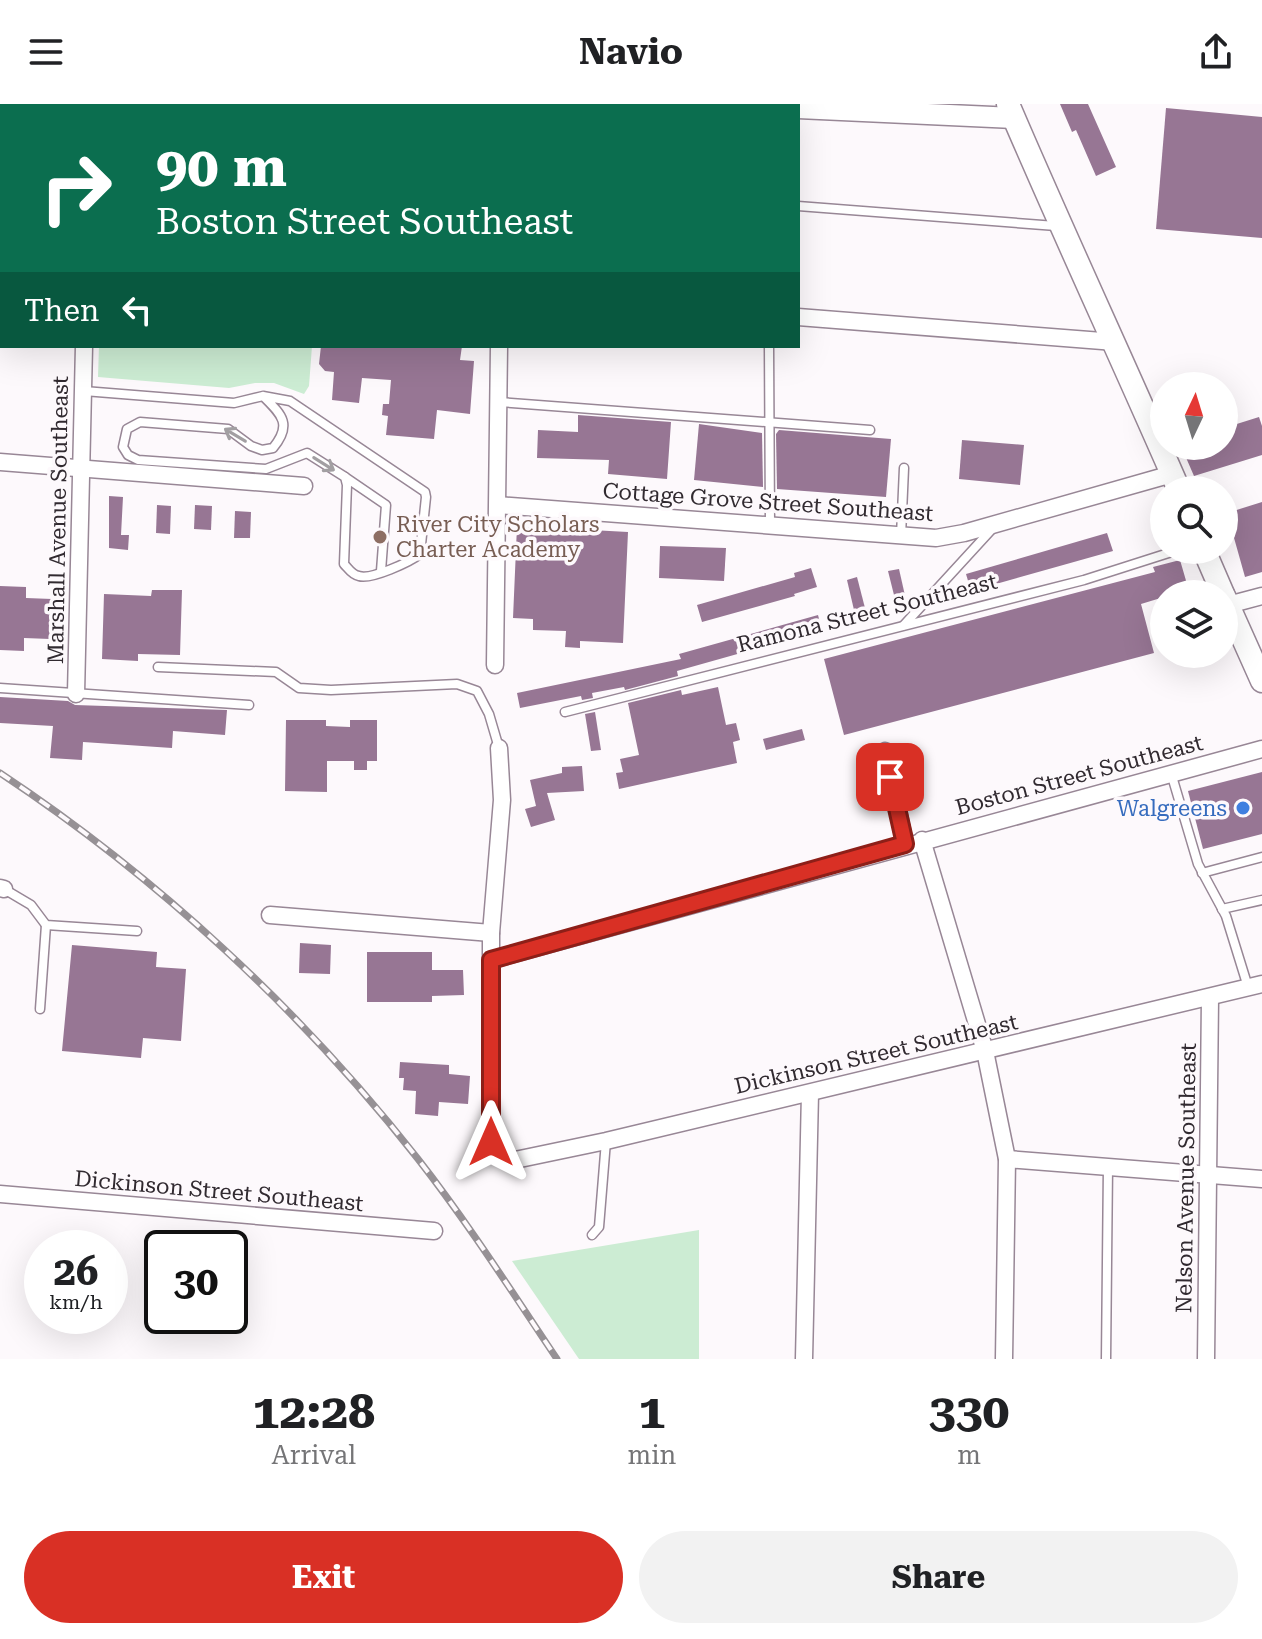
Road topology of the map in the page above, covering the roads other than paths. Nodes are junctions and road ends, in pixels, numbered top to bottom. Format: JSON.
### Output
{"nodes":[{"id":1,"x":800,"y":108,"type":"edge"},
{"id":2,"x":1011,"y":111,"type":"edge"},
{"id":3,"x":800,"y":206,"type":"edge"},
{"id":4,"x":1062,"y":226,"type":"junction"},
{"id":5,"x":800,"y":317,"type":"edge"},
{"id":6,"x":1115,"y":342,"type":"junction"},
{"id":7,"x":84,"y":348,"type":"edge"},
{"id":8,"x":499,"y":348,"type":"edge"},
{"id":9,"x":769,"y":348,"type":"edge"},
{"id":10,"x":84,"y":391,"type":"junction"},
{"id":11,"x":263,"y":396,"type":"junction"},
{"id":12,"x":499,"y":402,"type":"junction"},
{"id":13,"x":769,"y":424,"type":"junction"},
{"id":14,"x":870,"y":430,"type":"dead end"},
{"id":15,"x":0,"y":462,"type":"edge"},
{"id":16,"x":904,"y":468,"type":"dead end"},
{"id":17,"x":83,"y":469,"type":"junction"},
{"id":18,"x":1172,"y":476,"type":"edge"},
{"id":19,"x":345,"y":477,"type":"junction"},
{"id":20,"x":304,"y":486,"type":"dead end"},
{"id":21,"x":1150,"y":488,"type":"edge"},
{"id":22,"x":498,"y":505,"type":"junction"},
{"id":23,"x":998,"y":523,"type":"junction"},
{"id":24,"x":770,"y":525,"type":"junction"},
{"id":25,"x":901,"y":536,"type":"junction"},
{"id":26,"x":1150,"y":559,"type":"edge"},
{"id":27,"x":381,"y":571,"type":"junction"},
{"id":28,"x":1262,"y":596,"type":"edge"},
{"id":29,"x":1238,"y":597,"type":"edge"},
{"id":30,"x":902,"y":627,"type":"junction"},
{"id":31,"x":1238,"y":627,"type":"edge"},
{"id":32,"x":495,"y":665,"type":"dead end"},
{"id":33,"x":158,"y":667,"type":"dead end"},
{"id":34,"x":1262,"y":681,"type":"edge"},
{"id":35,"x":0,"y":688,"type":"edge"},
{"id":36,"x":76,"y":694,"type":"junction"},
{"id":37,"x":249,"y":705,"type":"dead end"},
{"id":38,"x":565,"y":712,"type":"dead end"},
{"id":39,"x":499,"y":748,"type":"joint"},
{"id":40,"x":1262,"y":749,"type":"edge"},
{"id":41,"x":885,"y":751,"type":"dead end"},
{"id":42,"x":1171,"y":773,"type":"junction"},
{"id":43,"x":922,"y":840,"type":"junction"},
{"id":44,"x":905,"y":844,"type":"junction"},
{"id":45,"x":1262,"y":857,"type":"edge"},
{"id":46,"x":1202,"y":873,"type":"junction"},
{"id":47,"x":2,"y":889,"type":"edge"},
{"id":48,"x":1262,"y":900,"type":"edge"},
{"id":49,"x":1222,"y":909,"type":"junction"},
{"id":50,"x":270,"y":915,"type":"dead end"},
{"id":51,"x":46,"y":925,"type":"junction"},
{"id":52,"x":137,"y":931,"type":"dead end"},
{"id":53,"x":491,"y":933,"type":"junction"},
{"id":54,"x":491,"y":960,"type":"junction"},
{"id":55,"x":1255,"y":986,"type":"edge"},
{"id":56,"x":1210,"y":998,"type":"junction"},
{"id":57,"x":40,"y":1009,"type":"dead end"},
{"id":58,"x":985,"y":1051,"type":"junction"},
{"id":59,"x":810,"y":1093,"type":"junction"},
{"id":60,"x":606,"y":1141,"type":"junction"},
{"id":61,"x":1007,"y":1159,"type":"junction"},
{"id":62,"x":1108,"y":1166,"type":"junction"},
{"id":63,"x":1208,"y":1173,"type":"junction"},
{"id":64,"x":1262,"y":1179,"type":"edge"},
{"id":65,"x":0,"y":1194,"type":"edge"},
{"id":66,"x":434,"y":1231,"type":"dead end"},
{"id":67,"x":592,"y":1235,"type":"dead end"},
{"id":68,"x":804,"y":1359,"type":"edge"},
{"id":69,"x":1004,"y":1359,"type":"edge"},
{"id":70,"x":1106,"y":1359,"type":"edge"},
{"id":71,"x":1206,"y":1359,"type":"edge"}],
"edges":[{"from":1,"to":2,"type":"street"},
{"from":2,"to":4,"type":"main road"},
{"from":3,"to":4,"type":"lane"},
{"from":4,"to":6,"type":"main road"},
{"from":5,"to":6,"type":"street"},
{"from":6,"to":18,"type":"main road"},
{"from":7,"to":10,"type":"street","name":"Marshall Avenue Southeast"},
{"from":8,"to":12,"type":"street"},
{"from":9,"to":13,"type":"lane"},
{"from":10,"to":11,"type":"lane"},
{"from":10,"to":17,"type":"street","name":"Marshall Avenue Southeast"},
{"from":11,"to":19,"type":"lane","one_way":true},
{"from":11,"to":27,"type":"lane"},
{"from":12,"to":13,"type":"lane"},
{"from":12,"to":22,"type":"street"},
{"from":13,"to":14,"type":"lane"},
{"from":13,"to":24,"type":"lane"},
{"from":15,"to":17,"type":"street"},
{"from":16,"to":25,"type":"lane"},
{"from":17,"to":20,"type":"street"},
{"from":17,"to":36,"type":"street","name":"Marshall Avenue Southeast"},
{"from":19,"to":27,"type":"lane"},
{"from":19,"to":27,"type":"lane"},
{"from":21,"to":23,"type":"street","name":"Cottage Grove Street Southeast"},
{"from":22,"to":24,"type":"street","name":"Cottage Grove Street Southeast"},
{"from":22,"to":32,"type":"street"},
{"from":23,"to":25,"type":"street","name":"Cottage Grove Street Southeast"},
{"from":23,"to":30,"type":"lane"},
{"from":24,"to":25,"type":"street","name":"Cottage Grove Street Southeast"},
{"from":26,"to":30,"type":"lane","name":"Ramona Street Southeast"},
{"from":28,"to":29,"type":"street"},
{"from":30,"to":38,"type":"lane","name":"Ramona Street Southeast"},
{"from":31,"to":34,"type":"main road"},
{"from":33,"to":39,"type":"lane"},
{"from":35,"to":36,"type":"lane"},
{"from":36,"to":37,"type":"lane"},
{"from":39,"to":53,"type":"street"},
{"from":40,"to":42,"type":"street","name":"Boston Street Southeast"},
{"from":41,"to":44,"type":"street"},
{"from":42,"to":43,"type":"street","name":"Boston Street Southeast"},
{"from":42,"to":46,"type":"lane"},
{"from":43,"to":44,"type":"street","name":"Boston Street Southeast"},
{"from":43,"to":58,"type":"street"},
{"from":44,"to":54,"type":"street","name":"Boston Street Southeast"},
{"from":45,"to":46,"type":"lane"},
{"from":46,"to":49,"type":"lane"},
{"from":47,"to":51,"type":"lane"},
{"from":48,"to":49,"type":"lane"},
{"from":49,"to":55,"type":"lane"},
{"from":50,"to":53,"type":"street"},
{"from":51,"to":52,"type":"lane"},
{"from":51,"to":57,"type":"lane"},
{"from":53,"to":54,"type":"street"},
{"from":54,"to":60,"type":"street","name":"Dickinson Street Southeast"},
{"from":55,"to":56,"type":"street","name":"Dickinson Street Southeast"},
{"from":56,"to":58,"type":"street","name":"Dickinson Street Southeast"},
{"from":56,"to":63,"type":"street","name":"Nelson Avenue Southeast"},
{"from":58,"to":59,"type":"street","name":"Dickinson Street Southeast"},
{"from":58,"to":61,"type":"street"},
{"from":59,"to":60,"type":"street","name":"Dickinson Street Southeast"},
{"from":59,"to":68,"type":"street"},
{"from":60,"to":67,"type":"lane"},
{"from":61,"to":62,"type":"street"},
{"from":61,"to":69,"type":"street"},
{"from":62,"to":63,"type":"street"},
{"from":62,"to":70,"type":"lane"},
{"from":63,"to":64,"type":"street"},
{"from":63,"to":71,"type":"street","name":"Nelson Avenue Southeast"},
{"from":65,"to":66,"type":"street","name":"Dickinson Street Southeast"}]}
